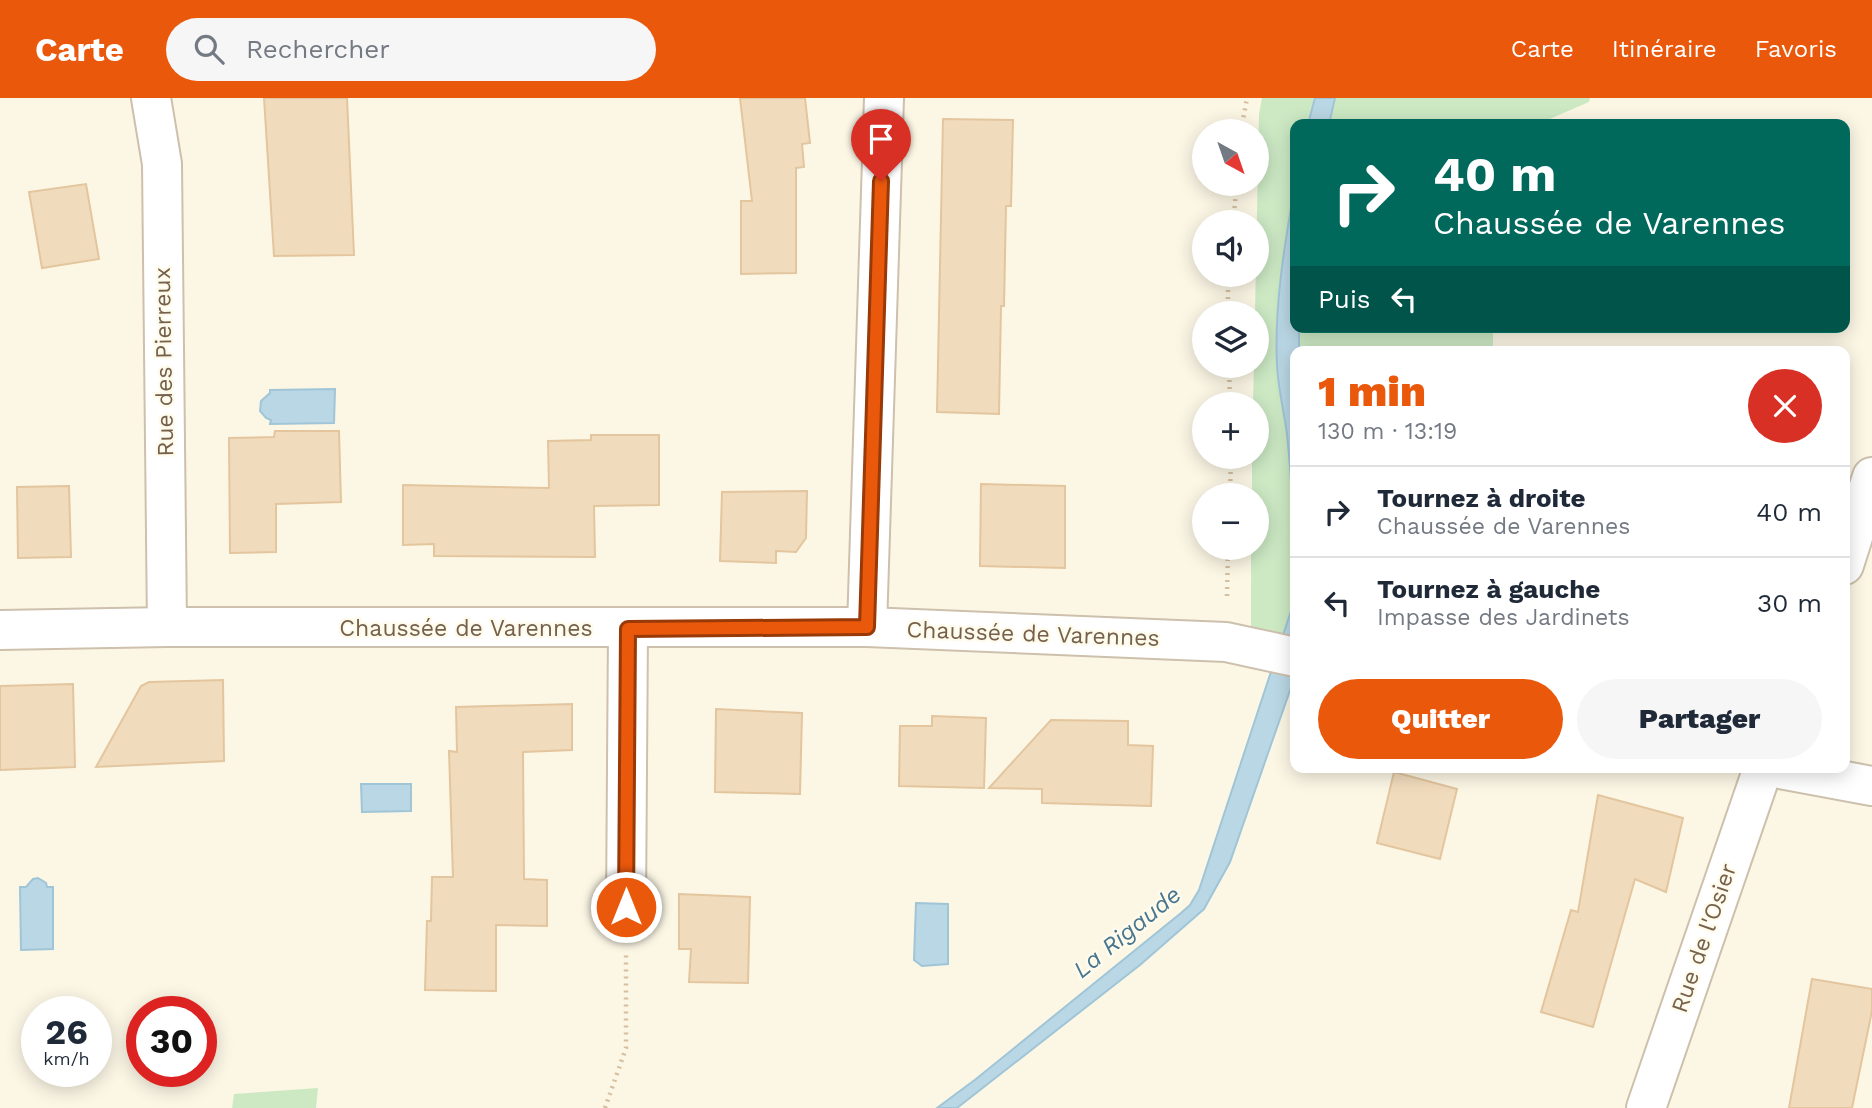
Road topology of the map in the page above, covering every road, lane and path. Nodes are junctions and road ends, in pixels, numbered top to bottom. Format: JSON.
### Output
{"nodes":[{"id":1,"x":152,"y":98,"type":"edge"},
{"id":2,"x":884,"y":98,"type":"edge"},
{"id":3,"x":1247,"y":98,"type":"edge"},
{"id":4,"x":1243,"y":119,"type":"edge"},
{"id":5,"x":1872,"y":477,"type":"edge"},
{"id":6,"x":1850,"y":546,"type":"edge"},
{"id":7,"x":167,"y":627,"type":"junction"},
{"id":8,"x":867,"y":627,"type":"junction"},
{"id":9,"x":628,"y":629,"type":"junction"},
{"id":10,"x":0,"y":630,"type":"edge"},
{"id":11,"x":1286,"y":655,"type":"edge"},
{"id":12,"x":1761,"y":773,"type":"edge"},
{"id":13,"x":1802,"y":773,"type":"edge"},
{"id":14,"x":1872,"y":786,"type":"edge"},
{"id":15,"x":626,"y":907,"type":"joint"},
{"id":16,"x":605,"y":1108,"type":"edge"},
{"id":17,"x":1646,"y":1108,"type":"edge"}],
"edges":[{"from":1,"to":7,"type":"street","name":"Rue des Pierreux"},
{"from":2,"to":8,"type":"street"},
{"from":3,"to":4,"type":"path"},
{"from":5,"to":6,"type":"street"},
{"from":7,"to":9,"type":"street","name":"Chaussée de Varennes"},
{"from":7,"to":10,"type":"street","name":"Chaussée de Varennes"},
{"from":8,"to":9,"type":"street","name":"Chaussée de Varennes"},
{"from":8,"to":11,"type":"street","name":"Chaussée de Varennes"},
{"from":9,"to":15,"type":"street"},
{"from":12,"to":17,"type":"street","name":"Rue de l'Osier"},
{"from":13,"to":14,"type":"street"},
{"from":15,"to":16,"type":"path"}]}
